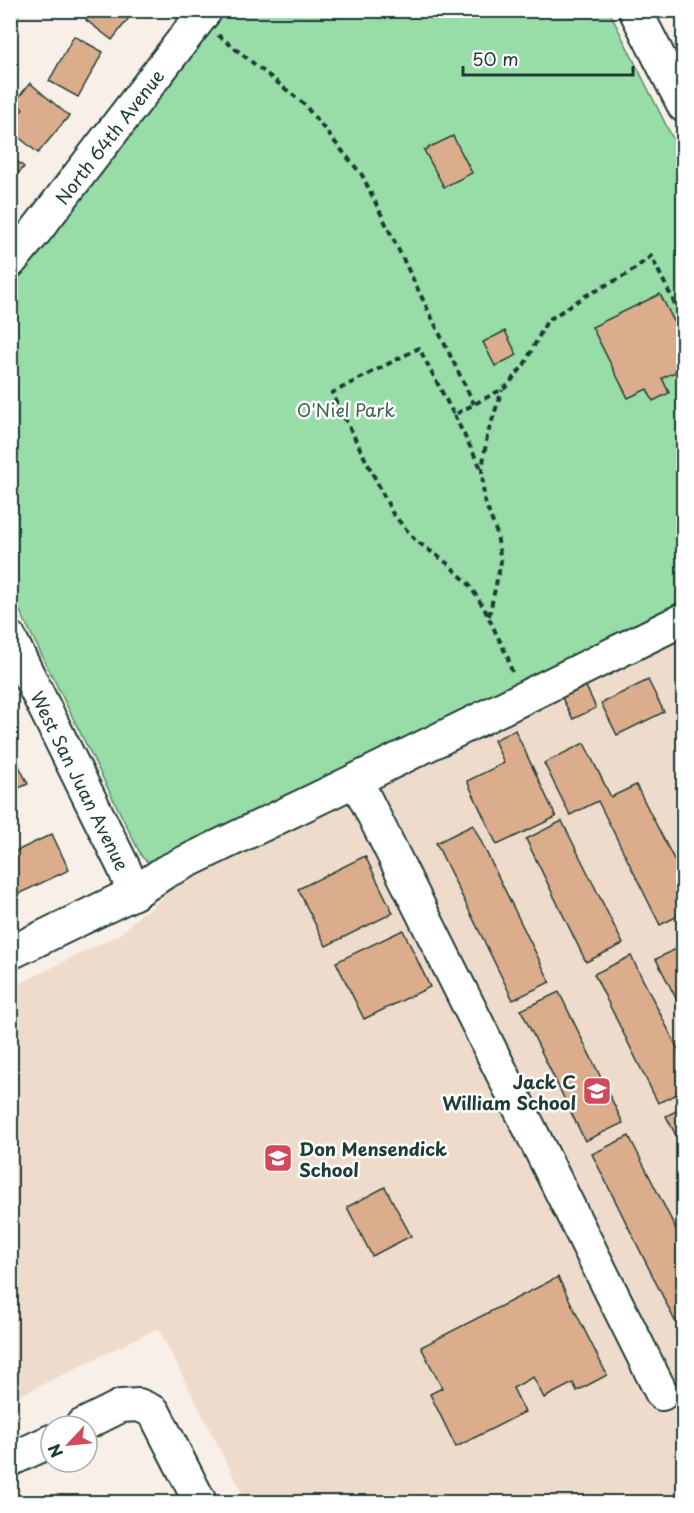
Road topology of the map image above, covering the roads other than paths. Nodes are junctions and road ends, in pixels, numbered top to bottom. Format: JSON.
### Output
{"nodes":[{"id":1,"x":635,"y":10,"type":"edge"},
{"id":2,"x":202,"y":15,"type":"edge"},
{"id":3,"x":684,"y":106,"type":"edge"},
{"id":4,"x":10,"y":262,"type":"edge"},
{"id":5,"x":684,"y":619,"type":"edge"},
{"id":6,"x":10,"y":638,"type":"edge"},
{"id":7,"x":356,"y":780,"type":"junction"},
{"id":8,"x":134,"y":892,"type":"junction"},
{"id":9,"x":10,"y":953,"type":"edge"},
{"id":10,"x":662,"y":1394,"type":"dead end"},
{"id":11,"x":99,"y":1417,"type":"edge"},
{"id":12,"x":39,"y":1447,"type":"edge"},
{"id":13,"x":10,"y":1460,"type":"edge"},
{"id":14,"x":200,"y":1503,"type":"edge"}],
"edges":[{"from":1,"to":3,"type":"street"},
{"from":2,"to":4,"type":"street","name":"North 64th Avenue"},
{"from":5,"to":7,"type":"street"},
{"from":6,"to":8,"type":"street","name":"West San Juan Avenue"},
{"from":7,"to":8,"type":"street"},
{"from":7,"to":10,"type":"street"},
{"from":8,"to":9,"type":"street"},
{"from":11,"to":14,"type":"street"},
{"from":12,"to":13,"type":"street"}]}
